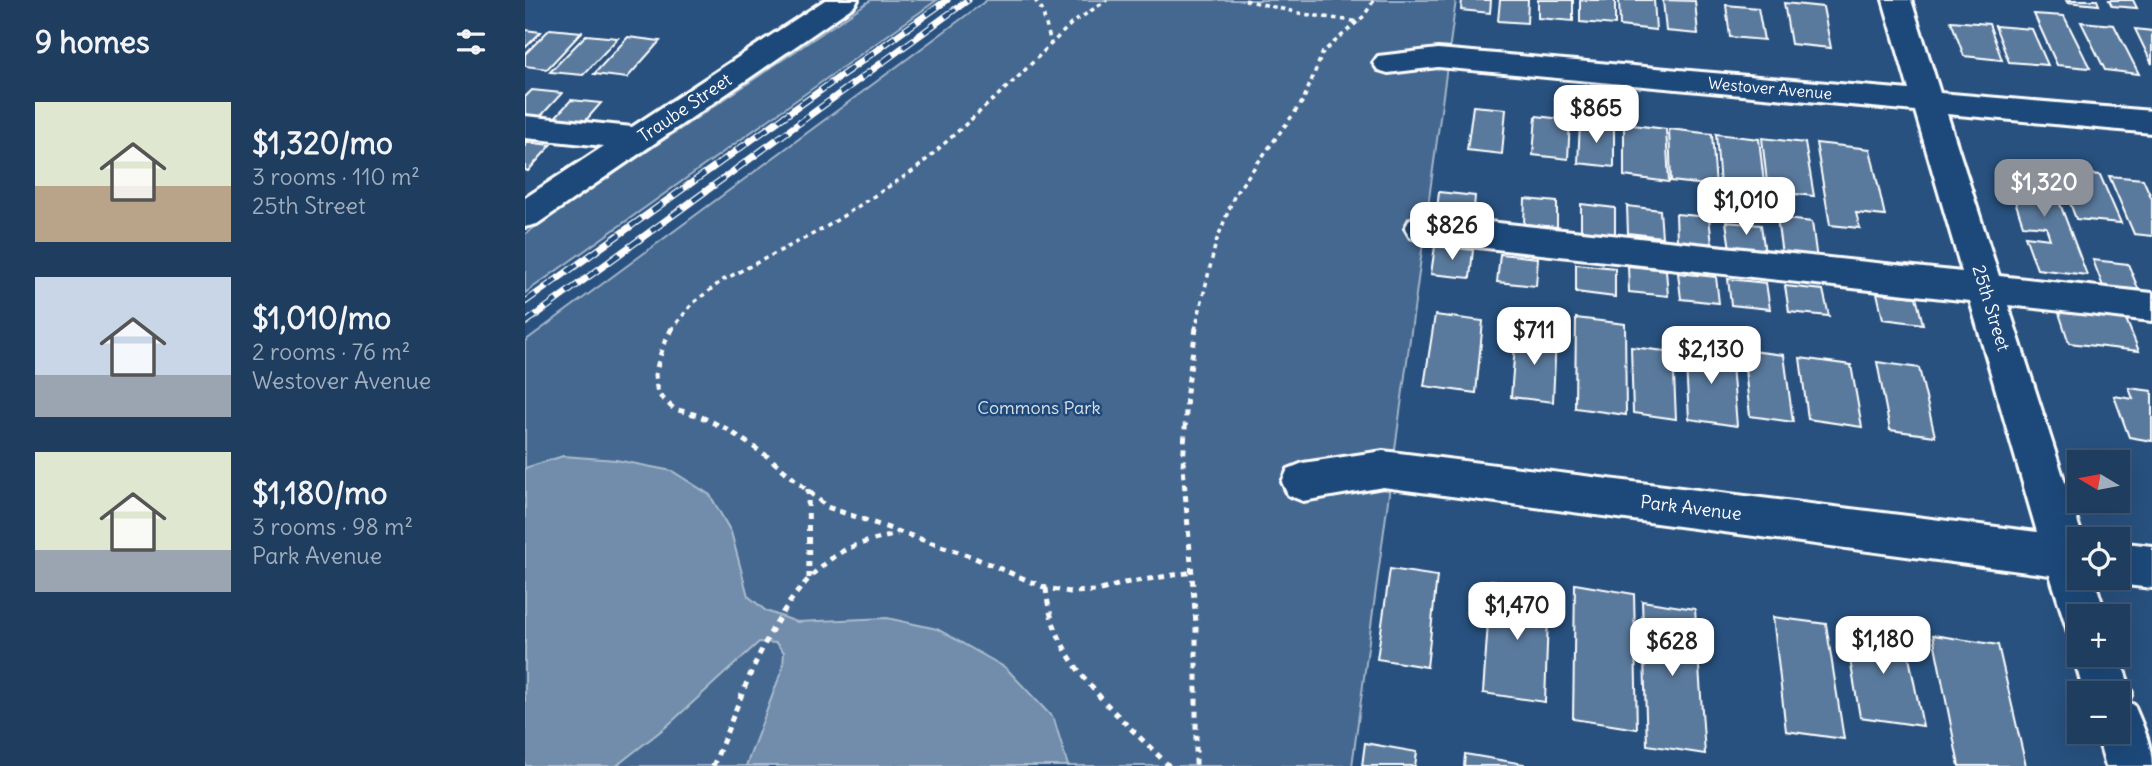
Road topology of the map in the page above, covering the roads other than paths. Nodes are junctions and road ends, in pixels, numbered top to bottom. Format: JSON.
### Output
{"nodes":[{"id":1,"x":844,"y":0,"type":"edge"},
{"id":2,"x":1897,"y":0,"type":"edge"},
{"id":3,"x":1388,"y":63,"type":"dead end"},
{"id":4,"x":1929,"y":103,"type":"junction"},
{"id":5,"x":2152,"y":122,"type":"edge"},
{"id":6,"x":525,"y":127,"type":"edge"},
{"id":7,"x":639,"y":139,"type":"junction"},
{"id":8,"x":525,"y":215,"type":"edge"},
{"id":9,"x":1422,"y":228,"type":"dead end"},
{"id":10,"x":1985,"y":289,"type":"junction"},
{"id":11,"x":2152,"y":307,"type":"edge"},
{"id":12,"x":1303,"y":482,"type":"dead end"},
{"id":13,"x":2067,"y":539,"type":"edge"},
{"id":14,"x":2067,"y":556,"type":"edge"},
{"id":15,"x":2130,"y":564,"type":"edge"},
{"id":16,"x":2152,"y":567,"type":"edge"},
{"id":17,"x":2124,"y":744,"type":"edge"},
{"id":18,"x":2131,"y":766,"type":"edge"}],
"edges":[{"from":1,"to":7,"type":"street","name":"Traube Street"},
{"from":2,"to":4,"type":"street","name":"25th Street"},
{"from":3,"to":4,"type":"street","name":"Westover Avenue"},
{"from":4,"to":5,"type":"street","name":"Westover Avenue"},
{"from":4,"to":10,"type":"street","name":"25th Street"},
{"from":6,"to":7,"type":"street"},
{"from":7,"to":8,"type":"street","name":"Traube Street"},
{"from":9,"to":10,"type":"street"},
{"from":10,"to":11,"type":"street"},
{"from":10,"to":13,"type":"street","name":"25th Street"},
{"from":12,"to":14,"type":"street","name":"Park Avenue"},
{"from":15,"to":16,"type":"street"},
{"from":17,"to":18,"type":"street"}]}
